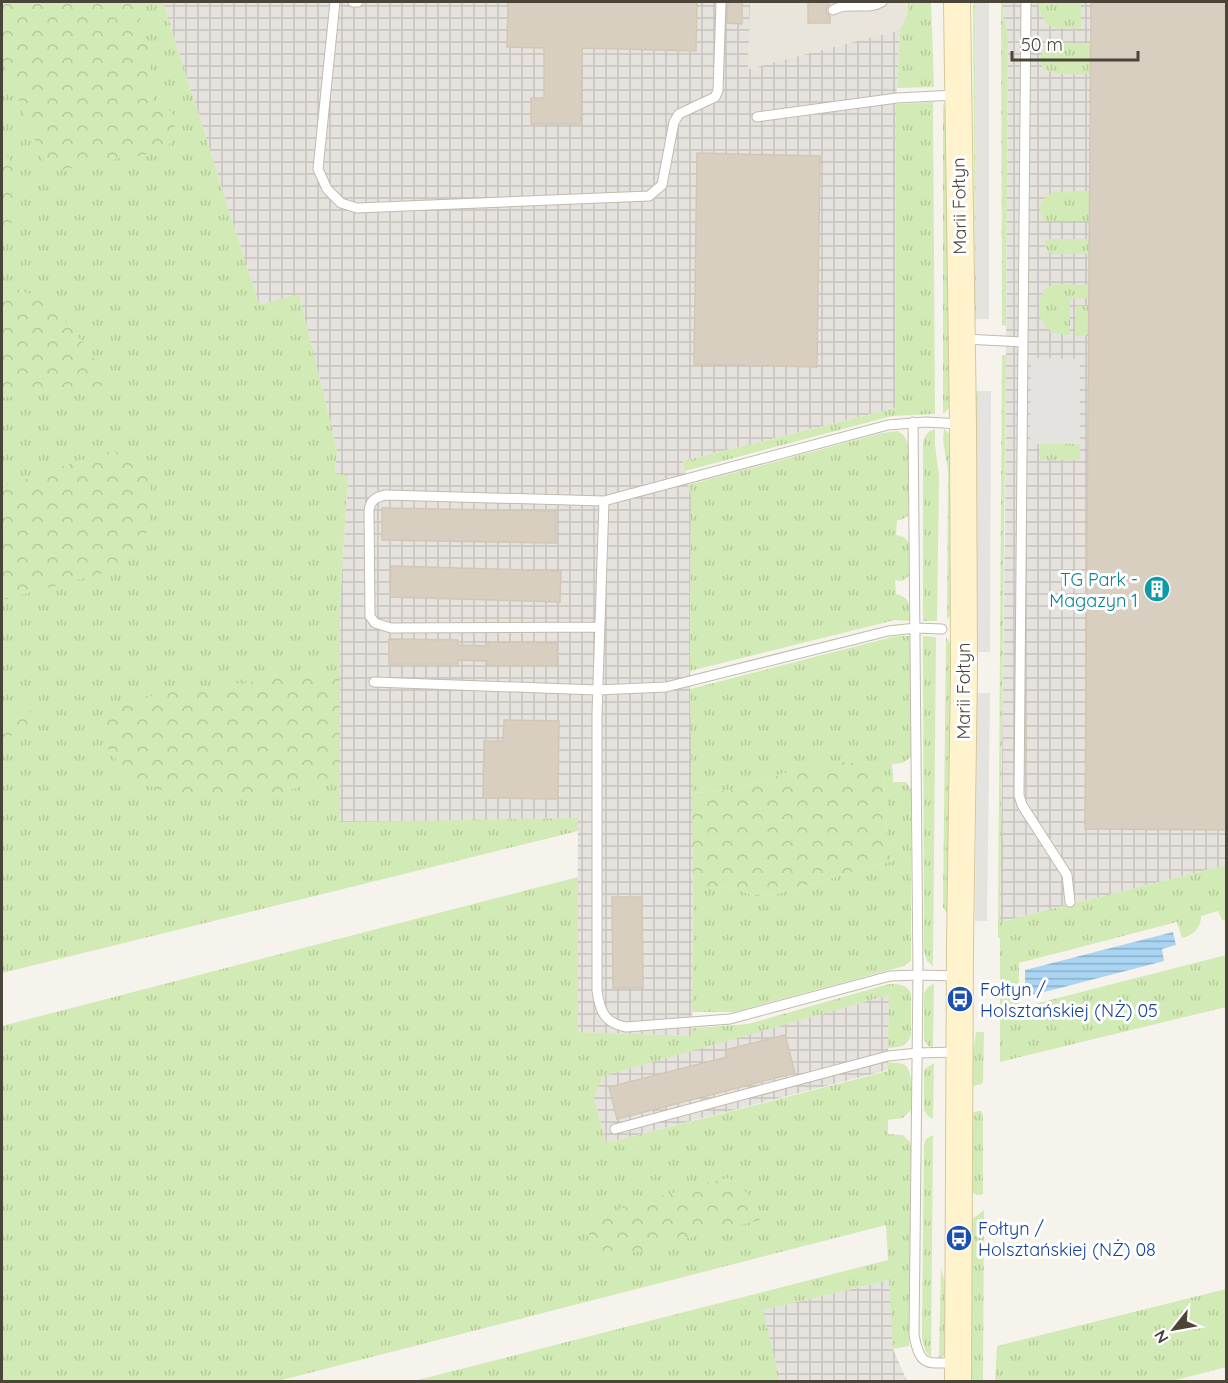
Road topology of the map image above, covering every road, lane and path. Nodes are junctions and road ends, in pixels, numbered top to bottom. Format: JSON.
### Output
{"nodes":[{"id":1,"x":335,"y":2,"type":"edge"},
{"id":2,"x":353,"y":2,"type":"edge"},
{"id":3,"x":358,"y":2,"type":"edge"},
{"id":4,"x":721,"y":2,"type":"edge"},
{"id":5,"x":882,"y":2,"type":"edge"},
{"id":6,"x":957,"y":2,"type":"edge"},
{"id":7,"x":1026,"y":2,"type":"edge"},
{"id":8,"x":833,"y":10,"type":"dead end"},
{"id":9,"x":958,"y":94,"type":"junction"},
{"id":10,"x":756,"y":117,"type":"dead end"},
{"id":11,"x":961,"y":339,"type":"junction"},
{"id":12,"x":1022,"y":342,"type":"junction"},
{"id":13,"x":914,"y":422,"type":"junction"},
{"id":14,"x":963,"y":424,"type":"junction"},
{"id":15,"x":604,"y":501,"type":"junction"},
{"id":16,"x":599,"y":627,"type":"junction"},
{"id":17,"x":916,"y":628,"type":"junction"},
{"id":18,"x":942,"y":629,"type":"dead end"},
{"id":19,"x":374,"y":682,"type":"dead end"},
{"id":20,"x":597,"y":690,"type":"junction"},
{"id":21,"x":1070,"y":902,"type":"dead end"},
{"id":22,"x":918,"y":975,"type":"junction"},
{"id":23,"x":960,"y":976,"type":"junction"},
{"id":24,"x":918,"y":1053,"type":"junction"},
{"id":25,"x":960,"y":1053,"type":"junction"},
{"id":26,"x":615,"y":1129,"type":"dead end"},
{"id":27,"x":958,"y":1372,"type":"edge"}],
"edges":[{"from":1,"to":4,"type":"lane"},
{"from":2,"to":3,"type":"lane"},
{"from":5,"to":8,"type":"lane"},
{"from":6,"to":9,"type":"street","name":"Marii Fołtyn"},
{"from":7,"to":12,"type":"lane"},
{"from":9,"to":10,"type":"lane"},
{"from":9,"to":11,"type":"street","name":"Marii Fołtyn"},
{"from":11,"to":12,"type":"lane"},
{"from":11,"to":14,"type":"street","name":"Marii Fołtyn"},
{"from":12,"to":21,"type":"lane"},
{"from":13,"to":14,"type":"lane"},
{"from":13,"to":15,"type":"lane"},
{"from":13,"to":17,"type":"lane"},
{"from":14,"to":23,"type":"street","name":"Marii Fołtyn"},
{"from":15,"to":16,"type":"lane"},
{"from":15,"to":16,"type":"lane"},
{"from":16,"to":20,"type":"lane"},
{"from":17,"to":18,"type":"lane"},
{"from":17,"to":20,"type":"lane"},
{"from":17,"to":22,"type":"lane"},
{"from":19,"to":20,"type":"lane"},
{"from":20,"to":22,"type":"lane"},
{"from":22,"to":23,"type":"lane"},
{"from":22,"to":24,"type":"lane"},
{"from":23,"to":25,"type":"street","name":"Marii Fołtyn"},
{"from":24,"to":25,"type":"lane"},
{"from":24,"to":26,"type":"lane"},
{"from":24,"to":27,"type":"lane"},
{"from":25,"to":27,"type":"street","name":"Marii Fołtyn"}]}
